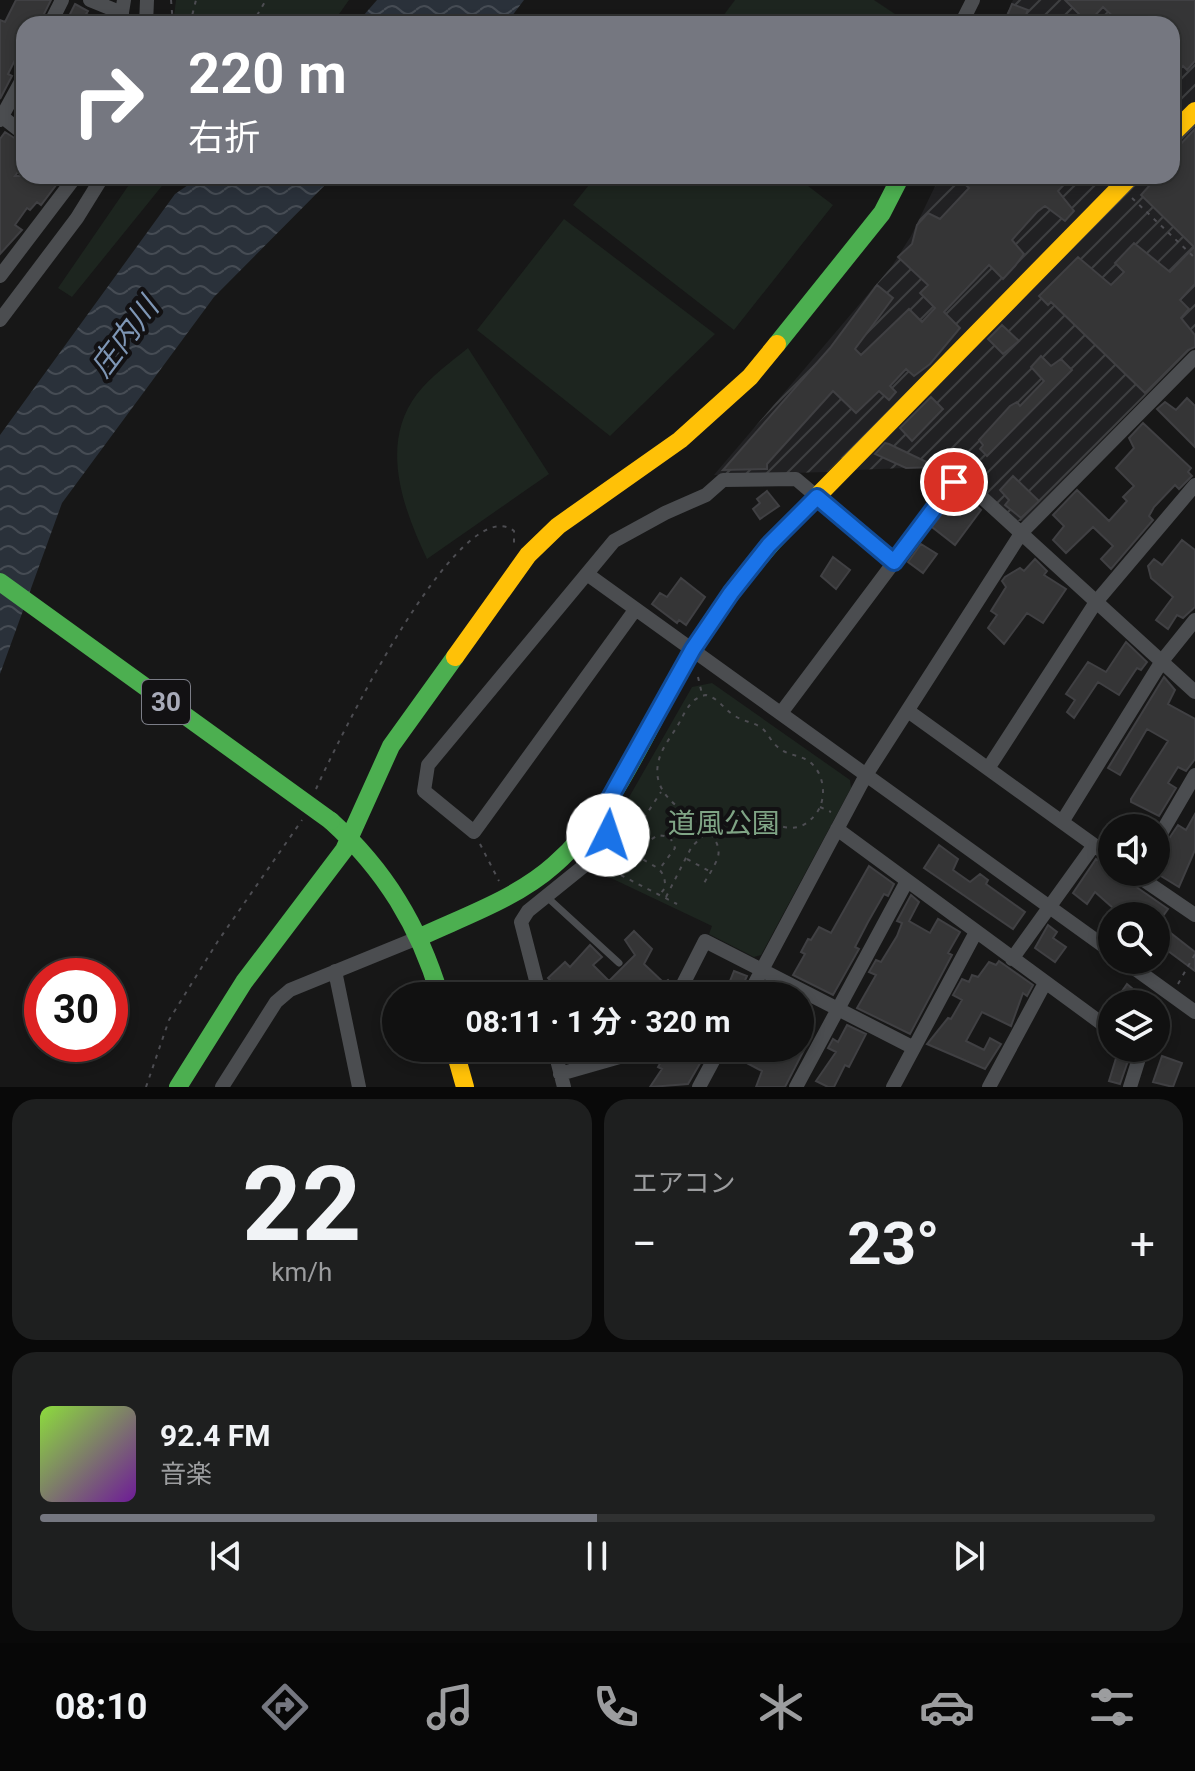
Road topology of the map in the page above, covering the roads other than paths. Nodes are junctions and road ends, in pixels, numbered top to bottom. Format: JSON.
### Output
{"nodes":[{"id":1,"x":90,"y":0,"type":"edge"},
{"id":2,"x":122,"y":12,"type":"edge"},
{"id":3,"x":16,"y":90,"type":"edge"},
{"id":4,"x":1195,"y":111,"type":"edge"},
{"id":5,"x":1,"y":117,"type":"edge"},
{"id":6,"x":1180,"y":126,"type":"edge"},
{"id":7,"x":70,"y":184,"type":"edge"},
{"id":8,"x":98,"y":184,"type":"edge"},
{"id":9,"x":897,"y":184,"type":"edge"},
{"id":10,"x":1124,"y":184,"type":"edge"},
{"id":11,"x":0,"y":276,"type":"edge"},
{"id":12,"x":0,"y":320,"type":"edge"},
{"id":13,"x":1195,"y":357,"type":"edge"},
{"id":14,"x":1195,"y":485,"type":"edge"},
{"id":15,"x":817,"y":497,"type":"junction"},
{"id":16,"x":1022,"y":532,"type":"junction"},
{"id":17,"x":894,"y":562,"type":"junction"},
{"id":18,"x":587,"y":574,"type":"junction"},
{"id":19,"x":0,"y":582,"type":"edge"},
{"id":20,"x":1096,"y":602,"type":"junction"},
{"id":21,"x":635,"y":610,"type":"junction"},
{"id":22,"x":1195,"y":620,"type":"edge"},
{"id":23,"x":693,"y":649,"type":"junction"},
{"id":24,"x":1162,"y":661,"type":"junction"},
{"id":25,"x":1195,"y":692,"type":"edge"},
{"id":26,"x":908,"y":711,"type":"junction"},
{"id":27,"x":781,"y":713,"type":"junction"},
{"id":28,"x":989,"y":767,"type":"junction"},
{"id":29,"x":866,"y":775,"type":"junction"},
{"id":30,"x":1195,"y":775,"type":"edge"},
{"id":31,"x":610,"y":815,"type":"junction"},
{"id":32,"x":1170,"y":818,"type":"edge"},
{"id":33,"x":1062,"y":822,"type":"junction"},
{"id":34,"x":837,"y":829,"type":"junction"},
{"id":35,"x":351,"y":837,"type":"junction"},
{"id":36,"x":1094,"y":845,"type":"junction"},
{"id":37,"x":1098,"y":848,"type":"edge"},
{"id":38,"x":907,"y":881,"type":"junction"},
{"id":39,"x":1154,"y":886,"type":"edge"},
{"id":40,"x":548,"y":898,"type":"junction"},
{"id":41,"x":1049,"y":906,"type":"junction"},
{"id":42,"x":1195,"y":915,"type":"edge"},
{"id":43,"x":976,"y":932,"type":"junction"},
{"id":44,"x":420,"y":937,"type":"junction"},
{"id":45,"x":1098,"y":942,"type":"edge"},
{"id":46,"x":1012,"y":959,"type":"junction"},
{"id":47,"x":619,"y":963,"type":"dead end"},
{"id":48,"x":762,"y":970,"type":"junction"},
{"id":49,"x":335,"y":971,"type":"junction"},
{"id":50,"x":1143,"y":974,"type":"edge"},
{"id":51,"x":435,"y":982,"type":"edge"},
{"id":52,"x":536,"y":982,"type":"edge"},
{"id":53,"x":684,"y":982,"type":"edge"},
{"id":54,"x":756,"y":982,"type":"edge"},
{"id":55,"x":1045,"y":983,"type":"junction"},
{"id":56,"x":839,"y":1008,"type":"junction"},
{"id":57,"x":1195,"y":1012,"type":"edge"},
{"id":58,"x":1098,"y":1021,"type":"edge"},
{"id":59,"x":914,"y":1048,"type":"junction"},
{"id":60,"x":458,"y":1062,"type":"edge"},
{"id":61,"x":612,"y":1062,"type":"edge"},
{"id":62,"x":712,"y":1062,"type":"edge"},
{"id":63,"x":1138,"y":1062,"type":"edge"},
{"id":64,"x":562,"y":1080,"type":"edge"},
{"id":65,"x":178,"y":1087,"type":"edge"},
{"id":66,"x":222,"y":1087,"type":"edge"},
{"id":67,"x":359,"y":1087,"type":"edge"},
{"id":68,"x":465,"y":1087,"type":"edge"},
{"id":69,"x":699,"y":1087,"type":"edge"},
{"id":70,"x":796,"y":1087,"type":"edge"},
{"id":71,"x":893,"y":1087,"type":"edge"},
{"id":72,"x":989,"y":1087,"type":"edge"},
{"id":73,"x":1130,"y":1087,"type":"edge"}],
"edges":[{"from":1,"to":2,"type":"street"},
{"from":3,"to":5,"type":"street"},
{"from":4,"to":6,"type":"main road"},
{"from":7,"to":11,"type":"street"},
{"from":8,"to":12,"type":"street"},
{"from":9,"to":35,"type":"main road"},
{"from":10,"to":15,"type":"main road"},
{"from":13,"to":16,"type":"street"},
{"from":14,"to":20,"type":"street"},
{"from":15,"to":17,"type":"street"},
{"from":15,"to":18,"type":"street"},
{"from":15,"to":23,"type":"main road"},
{"from":16,"to":17,"type":"street"},
{"from":16,"to":20,"type":"street"},
{"from":16,"to":26,"type":"street"},
{"from":17,"to":27,"type":"street"},
{"from":18,"to":21,"type":"street"},
{"from":18,"to":21,"type":"street"},
{"from":19,"to":35,"type":"main road","number":"30","bridge":true},
{"from":20,"to":24,"type":"street"},
{"from":20,"to":28,"type":"street"},
{"from":21,"to":23,"type":"street"},
{"from":22,"to":24,"type":"street"},
{"from":23,"to":27,"type":"street"},
{"from":23,"to":31,"type":"main road"},
{"from":24,"to":25,"type":"street"},
{"from":24,"to":33,"type":"street"},
{"from":26,"to":28,"type":"street"},
{"from":26,"to":29,"type":"street"},
{"from":27,"to":29,"type":"street"},
{"from":28,"to":33,"type":"street"},
{"from":29,"to":34,"type":"street"},
{"from":29,"to":41,"type":"street"},
{"from":30,"to":32,"type":"street"},
{"from":31,"to":40,"type":"street"},
{"from":31,"to":44,"type":"main road"},
{"from":33,"to":36,"type":"street"},
{"from":34,"to":38,"type":"street"},
{"from":34,"to":48,"type":"street"},
{"from":35,"to":44,"type":"main road","number":"30"},
{"from":35,"to":65,"type":"main road"},
{"from":36,"to":37,"type":"street"},
{"from":36,"to":41,"type":"street"},
{"from":38,"to":43,"type":"street"},
{"from":38,"to":56,"type":"street"},
{"from":39,"to":42,"type":"street"},
{"from":40,"to":47,"type":"lane"},
{"from":40,"to":52,"type":"street"},
{"from":41,"to":45,"type":"street"},
{"from":41,"to":46,"type":"street"},
{"from":43,"to":46,"type":"street"},
{"from":43,"to":59,"type":"street"},
{"from":44,"to":49,"type":"street"},
{"from":44,"to":51,"type":"main road","number":"30"},
{"from":46,"to":55,"type":"street"},
{"from":48,"to":53,"type":"street"},
{"from":48,"to":54,"type":"street"},
{"from":48,"to":56,"type":"street"},
{"from":49,"to":66,"type":"street"},
{"from":49,"to":67,"type":"street"},
{"from":50,"to":57,"type":"street"},
{"from":55,"to":58,"type":"street"},
{"from":55,"to":72,"type":"street"},
{"from":56,"to":59,"type":"street"},
{"from":56,"to":70,"type":"street"},
{"from":59,"to":71,"type":"street"},
{"from":60,"to":68,"type":"main road"},
{"from":61,"to":64,"type":"street"},
{"from":62,"to":69,"type":"street"},
{"from":63,"to":73,"type":"street"}]}
